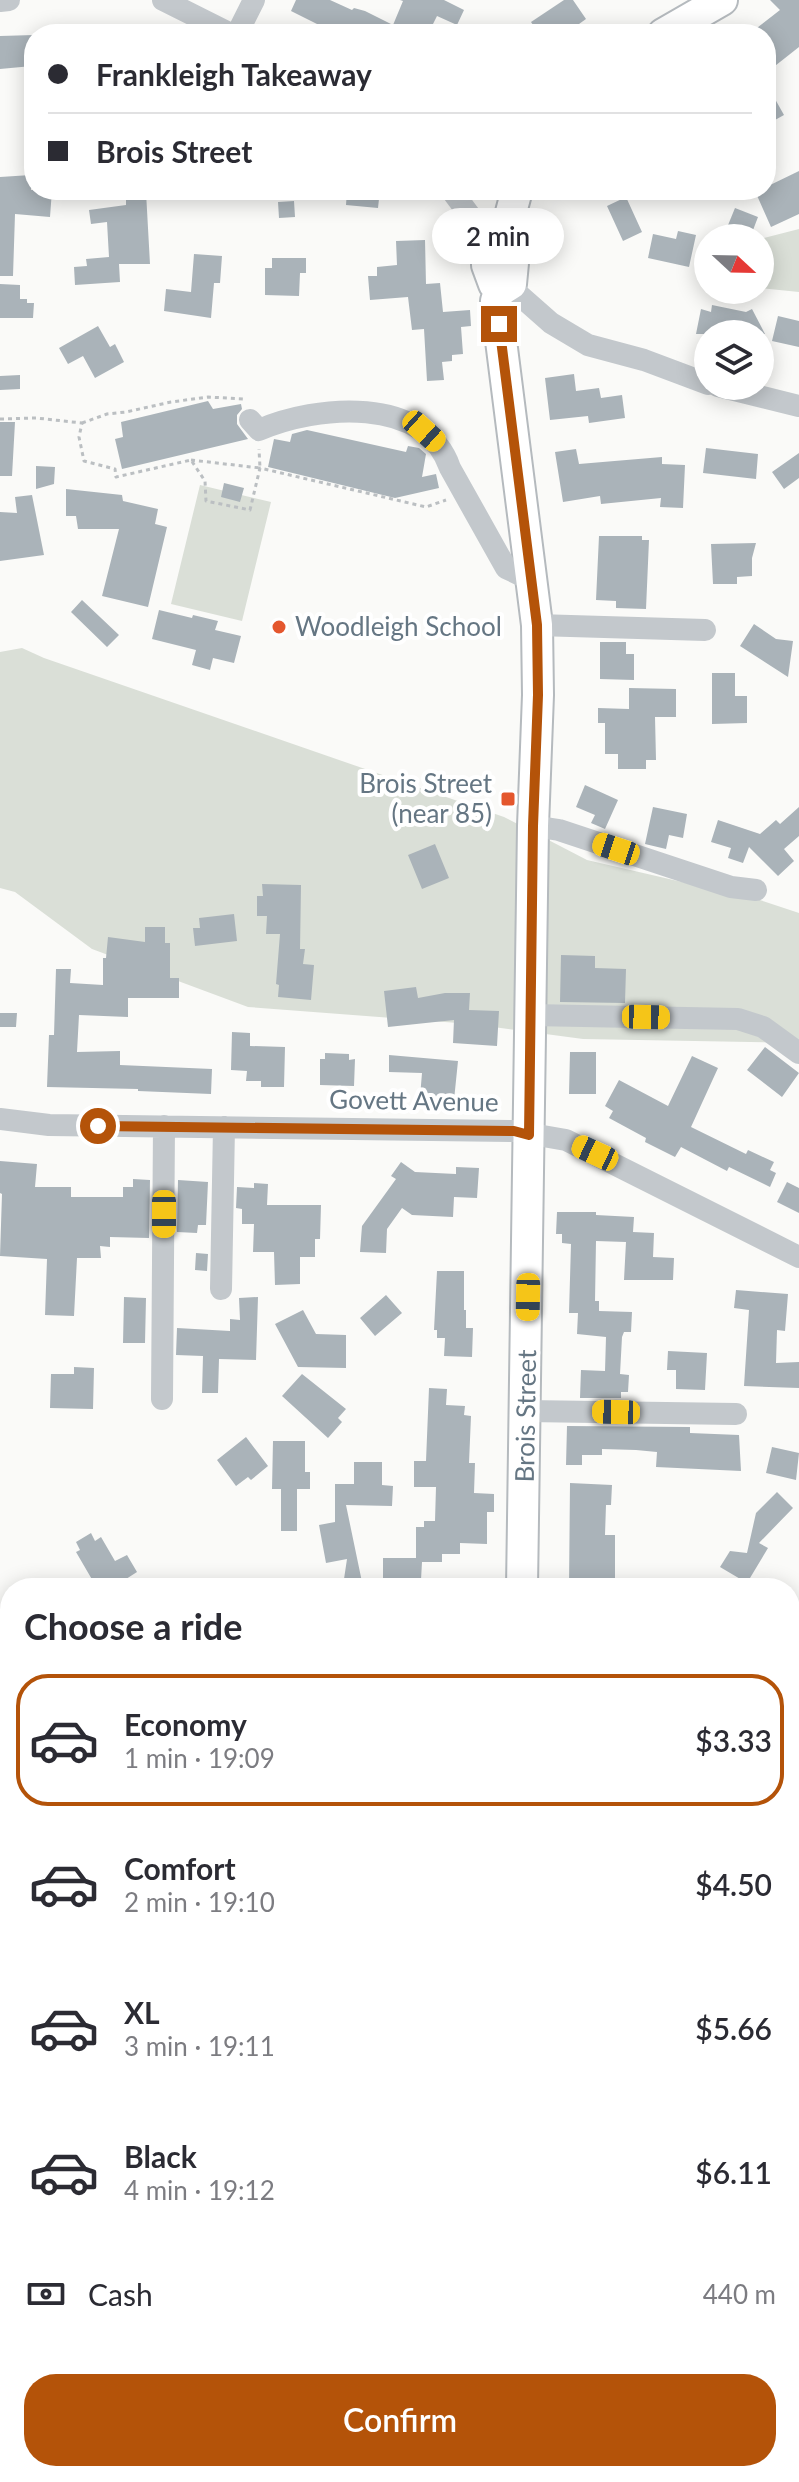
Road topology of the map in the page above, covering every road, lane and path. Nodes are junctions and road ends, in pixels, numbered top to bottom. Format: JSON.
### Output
{"nodes":[{"id":1,"x":9,"y":0,"type":"edge"},
{"id":2,"x":163,"y":0,"type":"edge"},
{"id":3,"x":254,"y":0,"type":"edge"},
{"id":4,"x":722,"y":0,"type":"edge"},
{"id":5,"x":0,"y":1,"type":"edge"},
{"id":6,"x":213,"y":24,"type":"edge"},
{"id":7,"x":240,"y":24,"type":"edge"},
{"id":8,"x":680,"y":24,"type":"edge"},
{"id":9,"x":460,"y":200,"type":"edge"},
{"id":10,"x":513,"y":200,"type":"edge"},
{"id":11,"x":497,"y":244,"type":"junction"},
{"id":12,"x":504,"y":287,"type":"junction"},
{"id":13,"x":694,"y":379,"type":"edge"},
{"id":14,"x":774,"y":400,"type":"edge"},
{"id":15,"x":799,"y":406,"type":"edge"},
{"id":16,"x":0,"y":419,"type":"edge"},
{"id":17,"x":250,"y":420,"type":"joint"},
{"id":18,"x":82,"y":423,"type":"junction"},
{"id":19,"x":191,"y":460,"type":"junction"},
{"id":20,"x":260,"y":468,"type":"junction"},
{"id":21,"x":464,"y":492,"type":"junction"},
{"id":22,"x":531,"y":580,"type":"junction"},
{"id":23,"x":537,"y":625,"type":"junction"},
{"id":24,"x":705,"y":630,"type":"dead end"},
{"id":25,"x":533,"y":826,"type":"junction"},
{"id":26,"x":756,"y":890,"type":"dead end"},
{"id":27,"x":531,"y":1015,"type":"junction"},
{"id":28,"x":799,"y":1053,"type":"edge"},
{"id":29,"x":0,"y":1119,"type":"edge"},
{"id":30,"x":164,"y":1126,"type":"junction"},
{"id":31,"x":224,"y":1127,"type":"junction"},
{"id":32,"x":529,"y":1135,"type":"junction"},
{"id":33,"x":799,"y":1257,"type":"edge"},
{"id":34,"x":221,"y":1289,"type":"dead end"},
{"id":35,"x":162,"y":1399,"type":"dead end"},
{"id":36,"x":526,"y":1411,"type":"junction"},
{"id":37,"x":736,"y":1414,"type":"dead end"},
{"id":38,"x":522,"y":1578,"type":"edge"}],
"edges":[{"from":1,"to":5,"type":"street"},
{"from":2,"to":6,"type":"street"},
{"from":3,"to":7,"type":"street"},
{"from":4,"to":8,"type":"main road"},
{"from":9,"to":11,"type":"street"},
{"from":10,"to":11,"type":"main road"},
{"from":11,"to":12,"type":"main road","name":"Brois Street"},
{"from":12,"to":13,"type":"street"},
{"from":12,"to":22,"type":"main road","name":"Brois Street"},
{"from":14,"to":15,"type":"street"},
{"from":16,"to":18,"type":"path"},
{"from":17,"to":18,"type":"path"},
{"from":17,"to":21,"type":"street"},
{"from":18,"to":19,"type":"path"},
{"from":19,"to":20,"type":"path"},
{"from":19,"to":20,"type":"path"},
{"from":20,"to":21,"type":"path"},
{"from":21,"to":22,"type":"street"},
{"from":22,"to":23,"type":"main road","name":"Brois Street"},
{"from":23,"to":24,"type":"street"},
{"from":23,"to":25,"type":"main road","name":"Brois Street"},
{"from":25,"to":26,"type":"street"},
{"from":25,"to":27,"type":"main road","name":"Brois Street"},
{"from":27,"to":28,"type":"street"},
{"from":27,"to":32,"type":"main road","name":"Brois Street"},
{"from":29,"to":30,"type":"street","name":"Govett Avenue"},
{"from":30,"to":31,"type":"street","name":"Govett Avenue"},
{"from":30,"to":35,"type":"street"},
{"from":31,"to":32,"type":"street","name":"Govett Avenue"},
{"from":31,"to":34,"type":"street"},
{"from":32,"to":33,"type":"street","name":"Govett Avenue"},
{"from":32,"to":36,"type":"main road","name":"Brois Street"},
{"from":36,"to":37,"type":"street"},
{"from":36,"to":38,"type":"main road","name":"Brois Street"}]}
